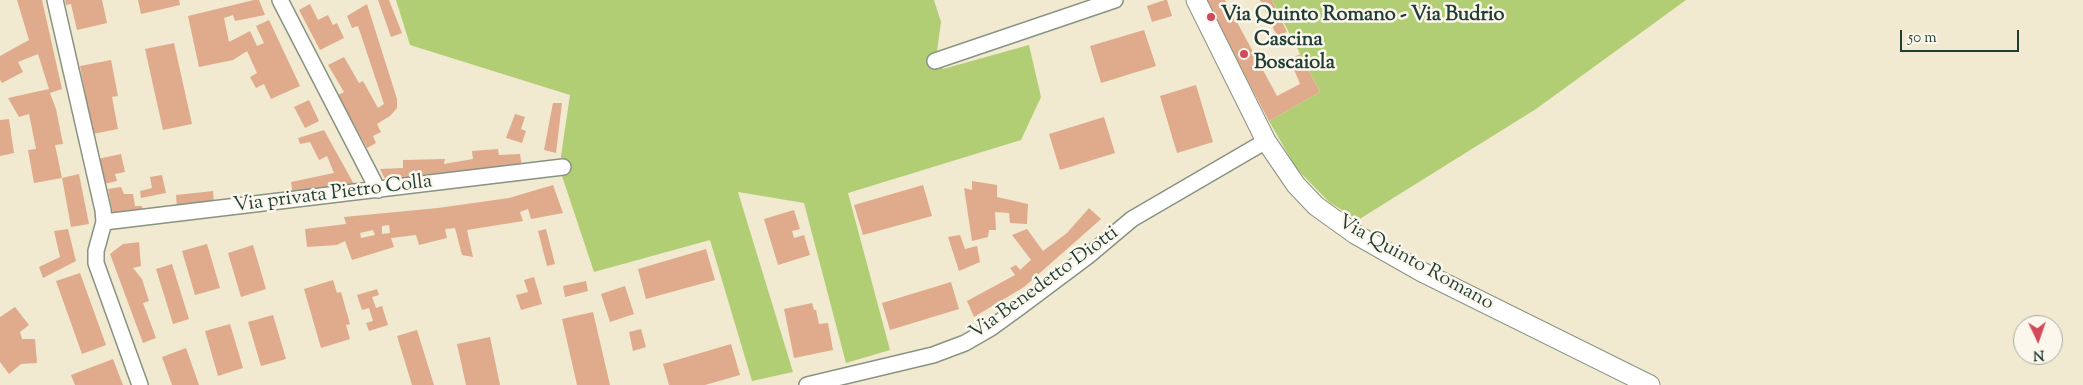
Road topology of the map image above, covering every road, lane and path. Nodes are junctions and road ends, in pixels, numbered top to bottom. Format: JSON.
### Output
{"nodes":[{"id":1,"x":55,"y":0,"type":"edge"},
{"id":2,"x":280,"y":0,"type":"edge"},
{"id":3,"x":1115,"y":0,"type":"edge"},
{"id":4,"x":1196,"y":0,"type":"edge"},
{"id":5,"x":935,"y":61,"type":"dead end"},
{"id":6,"x":1266,"y":141,"type":"junction"},
{"id":7,"x":563,"y":167,"type":"dead end"},
{"id":8,"x":378,"y":190,"type":"junction"},
{"id":9,"x":104,"y":222,"type":"junction"},
{"id":10,"x":140,"y":385,"type":"edge"},
{"id":11,"x":807,"y":385,"type":"edge"},
{"id":12,"x":1650,"y":385,"type":"edge"}],
"edges":[{"from":1,"to":9,"type":"street"},
{"from":2,"to":8,"type":"street"},
{"from":3,"to":5,"type":"street"},
{"from":4,"to":6,"type":"street","name":"Via Quinto Romano"},
{"from":6,"to":11,"type":"street","name":"Via Benedetto Diotti"},
{"from":6,"to":12,"type":"street","name":"Via Quinto Romano"},
{"from":7,"to":8,"type":"street","name":"Via privata Pietro Colla"},
{"from":8,"to":9,"type":"street","name":"Via privata Pietro Colla"},
{"from":9,"to":10,"type":"street"}]}
